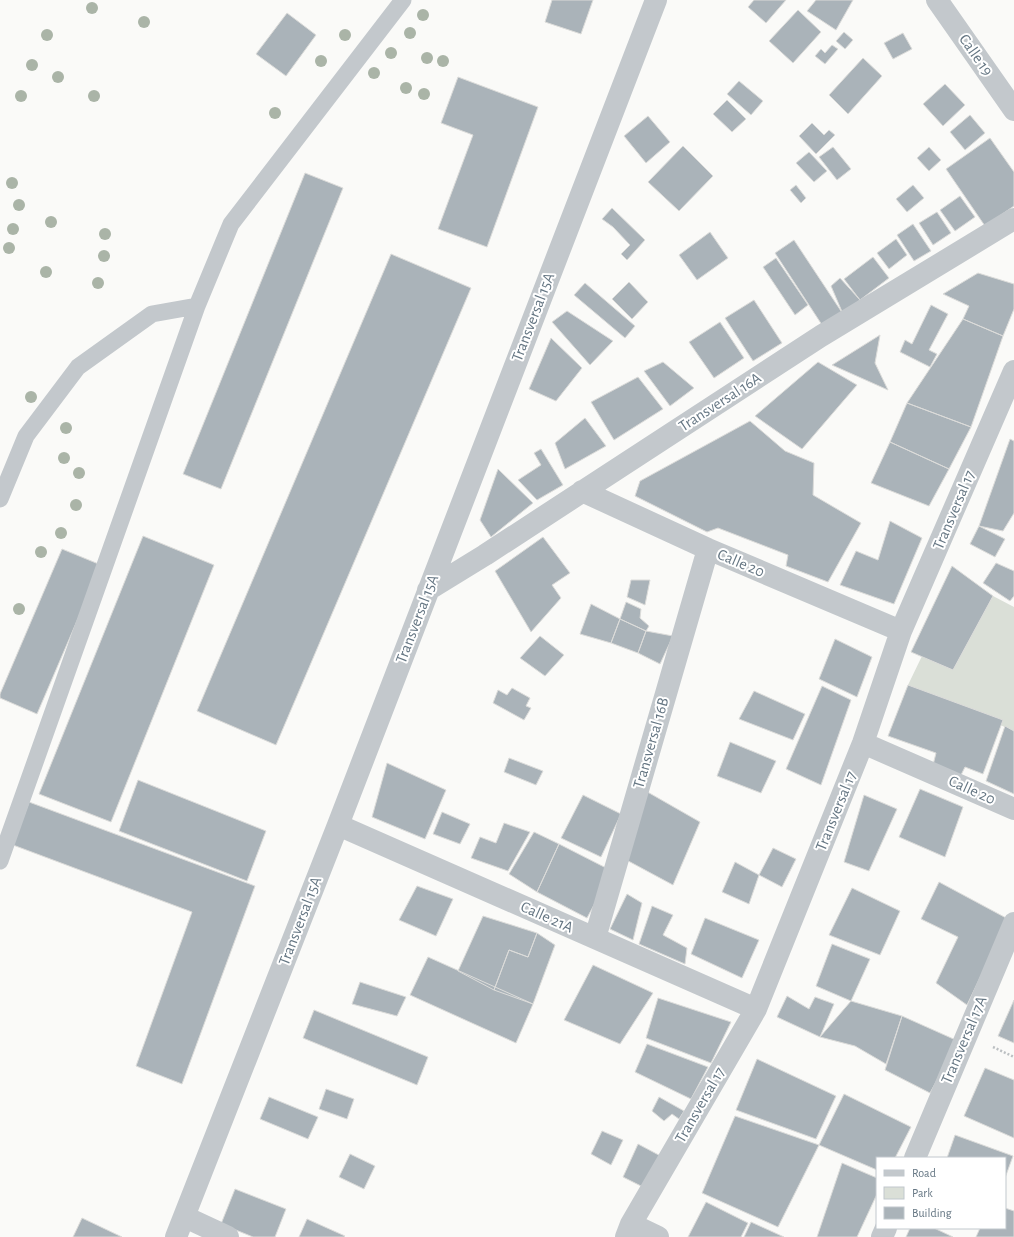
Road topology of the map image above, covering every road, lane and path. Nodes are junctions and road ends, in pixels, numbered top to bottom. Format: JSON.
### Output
{"nodes":[{"id":1,"x":403,"y":0,"type":"edge"},
{"id":2,"x":656,"y":0,"type":"edge"},
{"id":3,"x":937,"y":0,"type":"edge"},
{"id":4,"x":1014,"y":110,"type":"edge"},
{"id":5,"x":1014,"y":219,"type":"edge"},
{"id":6,"x":197,"y":306,"type":"junction"},
{"id":7,"x":1014,"y":371,"type":"edge"},
{"id":8,"x":582,"y":491,"type":"junction"},
{"id":9,"x":0,"y":499,"type":"edge"},
{"id":10,"x":708,"y":549,"type":"junction"},
{"id":11,"x":428,"y":590,"type":"junction"},
{"id":12,"x":901,"y":631,"type":"junction"},
{"id":13,"x":863,"y":743,"type":"junction"},
{"id":14,"x":1014,"y":809,"type":"edge"},
{"id":15,"x":338,"y":825,"type":"junction"},
{"id":16,"x":0,"y":861,"type":"edge"},
{"id":17,"x":1014,"y":923,"type":"edge"},
{"id":18,"x":595,"y":938,"type":"junction"},
{"id":19,"x":756,"y":1009,"type":"junction"},
{"id":20,"x":915,"y":1157,"type":"edge"},
{"id":21,"x":185,"y":1216,"type":"junction"},
{"id":22,"x":629,"y":1230,"type":"edge"},
{"id":23,"x":176,"y":1237,"type":"edge"},
{"id":24,"x":228,"y":1237,"type":"edge"},
{"id":25,"x":658,"y":1237,"type":"edge"}],
"edges":[{"from":1,"to":6,"type":"lane"},
{"from":2,"to":11,"type":"street","name":"Transversal 15A"},
{"from":3,"to":4,"type":"street","name":"Calle 19"},
{"from":5,"to":8,"type":"street","name":"Transversal 16A"},
{"from":6,"to":9,"type":"lane"},
{"from":6,"to":16,"type":"lane"},
{"from":7,"to":12,"type":"street","name":"Transversal 17"},
{"from":8,"to":10,"type":"street","name":"Calle 20"},
{"from":8,"to":11,"type":"street","name":"Transversal 16A"},
{"from":10,"to":12,"type":"street","name":"Calle 20"},
{"from":10,"to":18,"type":"street","name":"Transversal 16B"},
{"from":11,"to":15,"type":"street","name":"Transversal 15A"},
{"from":12,"to":13,"type":"street","name":"Transversal 17"},
{"from":13,"to":14,"type":"street","name":"Calle 20"},
{"from":13,"to":19,"type":"street","name":"Transversal 17"},
{"from":15,"to":18,"type":"street","name":"Calle 21A"},
{"from":15,"to":21,"type":"street","name":"Transversal 15A"},
{"from":17,"to":20,"type":"street","name":"Transversal 17A"},
{"from":18,"to":19,"type":"street","name":"Calle 21A"},
{"from":19,"to":22,"type":"street","name":"Transversal 17"},
{"from":21,"to":23,"type":"street","name":"Transversal 15A"},
{"from":21,"to":24,"type":"street"},
{"from":22,"to":25,"type":"street"}]}
